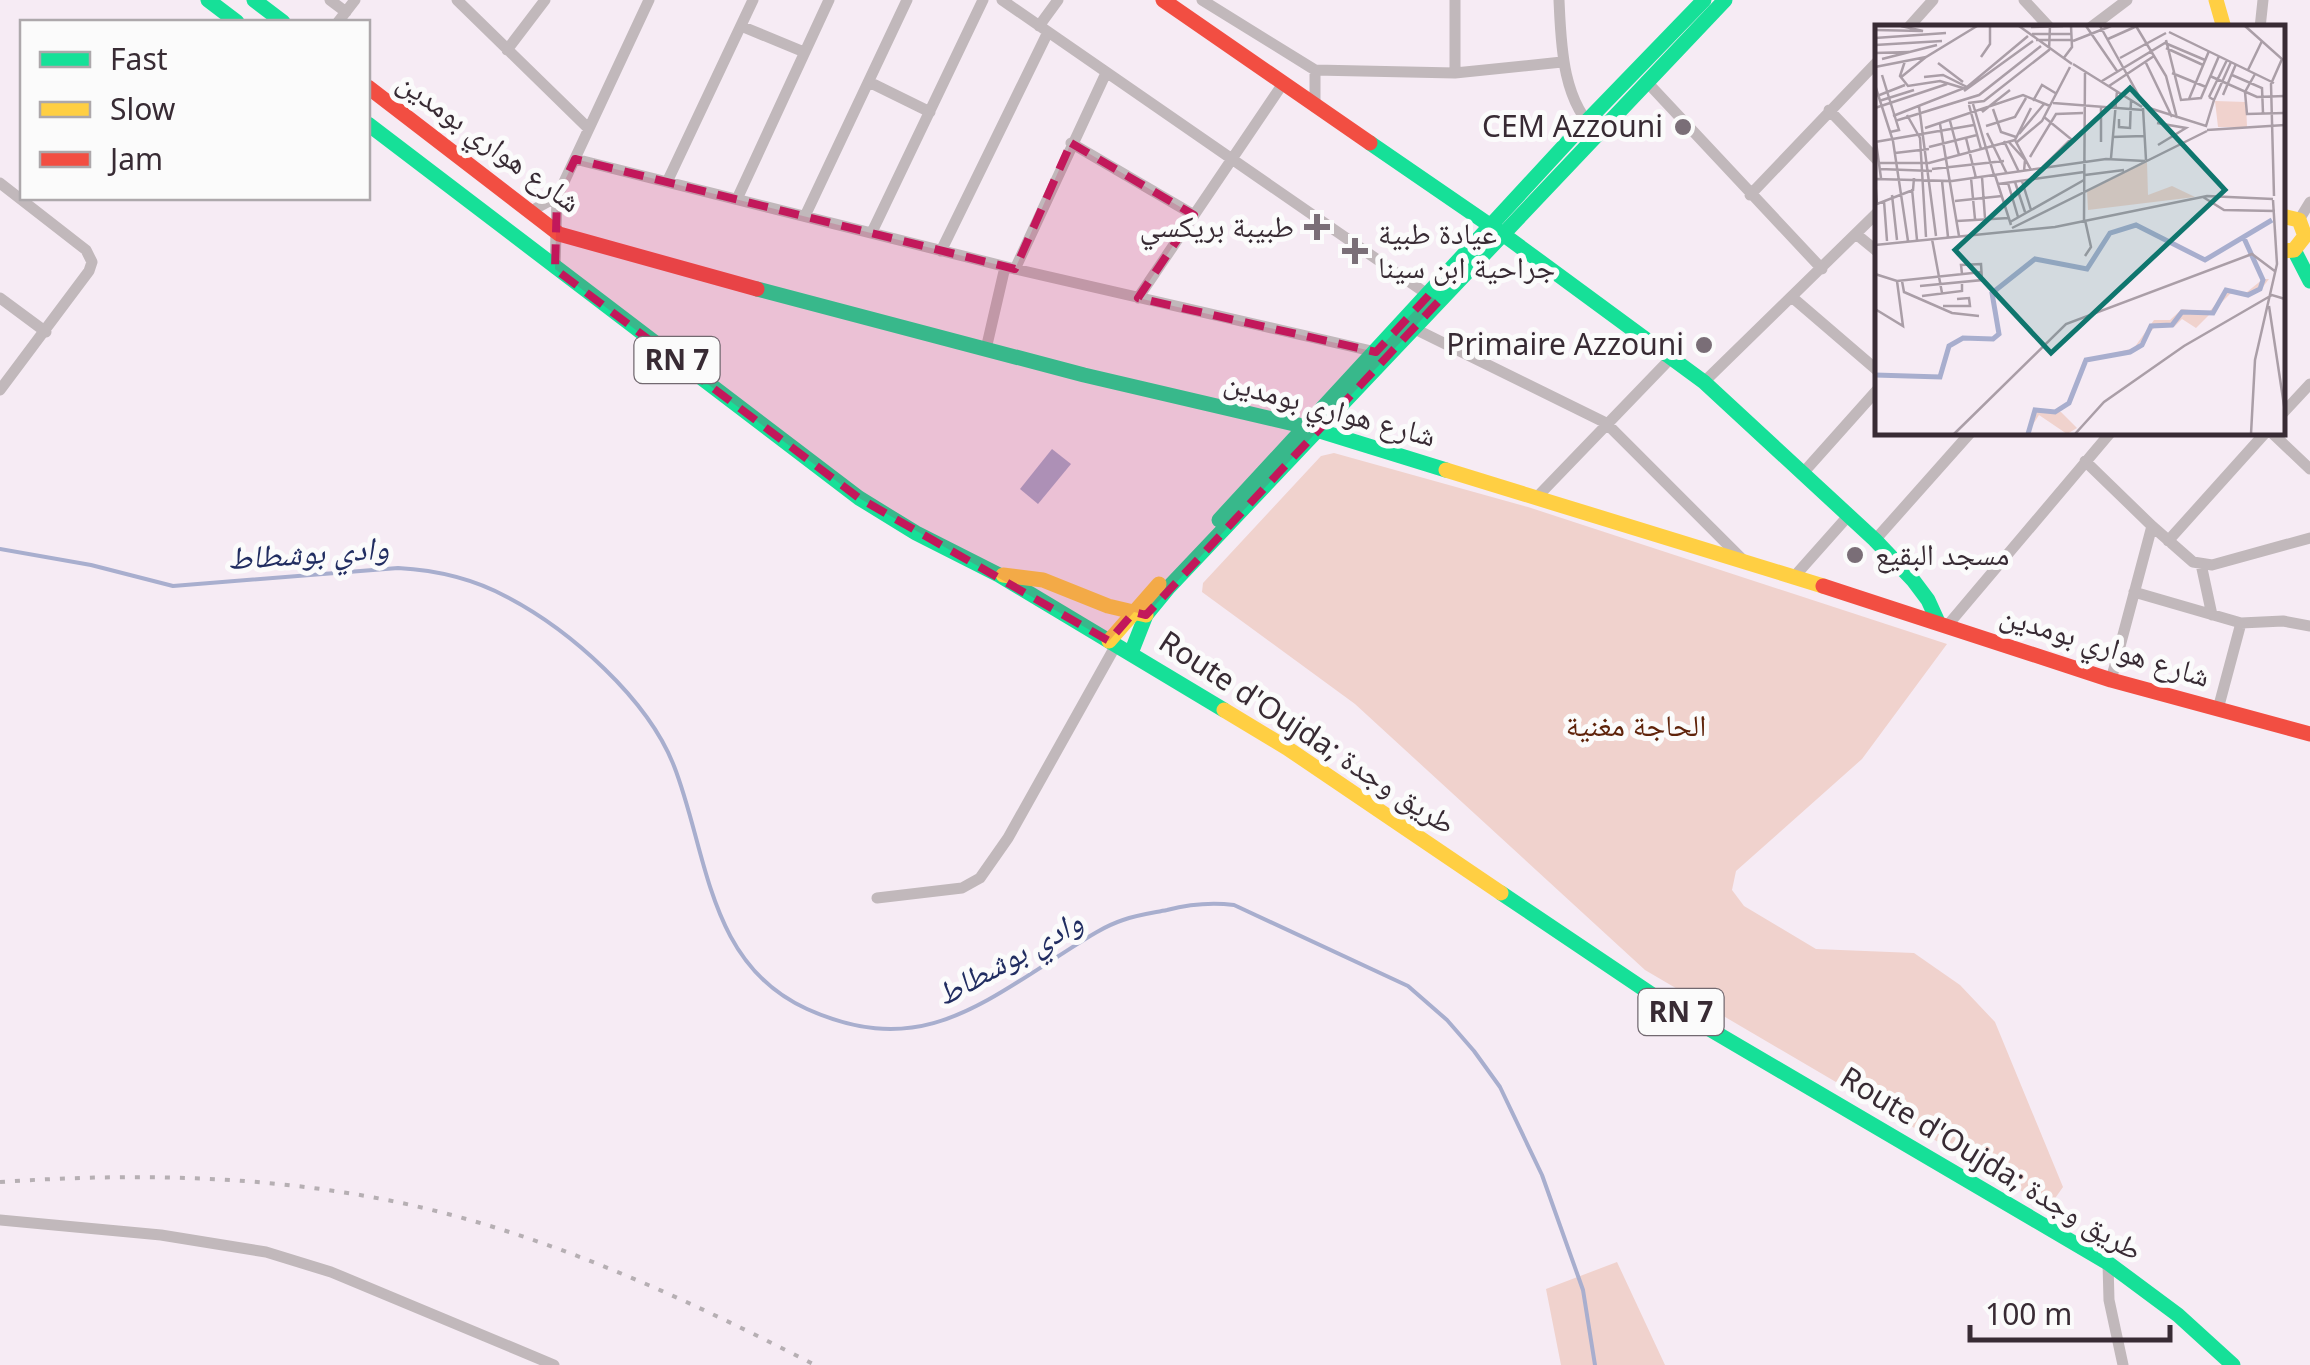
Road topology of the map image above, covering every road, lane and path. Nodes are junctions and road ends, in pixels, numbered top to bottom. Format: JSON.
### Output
{"nodes":[{"id":1,"x":208,"y":0,"type":"edge"},
{"id":2,"x":254,"y":0,"type":"edge"},
{"id":3,"x":330,"y":0,"type":"edge"},
{"id":4,"x":354,"y":0,"type":"edge"},
{"id":5,"x":457,"y":0,"type":"edge"},
{"id":6,"x":545,"y":0,"type":"edge"},
{"id":7,"x":649,"y":0,"type":"edge"},
{"id":8,"x":753,"y":0,"type":"edge"},
{"id":9,"x":829,"y":0,"type":"edge"},
{"id":10,"x":907,"y":0,"type":"edge"},
{"id":11,"x":982,"y":0,"type":"edge"},
{"id":12,"x":1002,"y":0,"type":"edge"},
{"id":13,"x":1058,"y":0,"type":"edge"},
{"id":14,"x":1163,"y":0,"type":"edge"},
{"id":15,"x":1202,"y":0,"type":"edge"},
{"id":16,"x":1455,"y":0,"type":"edge"},
{"id":17,"x":1559,"y":0,"type":"edge"},
{"id":18,"x":1704,"y":0,"type":"edge"},
{"id":19,"x":1725,"y":0,"type":"edge"},
{"id":20,"x":1932,"y":0,"type":"edge"},
{"id":21,"x":2024,"y":0,"type":"edge"},
{"id":22,"x":2127,"y":0,"type":"edge"},
{"id":23,"x":2216,"y":0,"type":"edge"},
{"id":24,"x":2263,"y":0,"type":"edge"},
{"id":25,"x":342,"y":17,"type":"edge"},
{"id":26,"x":234,"y":20,"type":"edge"},
{"id":27,"x":281,"y":20,"type":"edge"},
{"id":28,"x":1911,"y":25,"type":"edge"},
{"id":29,"x":2047,"y":25,"type":"edge"},
{"id":30,"x":2094,"y":25,"type":"edge"},
{"id":31,"x":2223,"y":25,"type":"edge"},
{"id":32,"x":2260,"y":25,"type":"edge"},
{"id":33,"x":741,"y":26,"type":"junction"},
{"id":34,"x":1044,"y":29,"type":"junction"},
{"id":35,"x":507,"y":50,"type":"junction"},
{"id":36,"x":804,"y":52,"type":"junction"},
{"id":37,"x":1562,"y":62,"type":"junction"},
{"id":38,"x":1875,"y":64,"type":"edge"},
{"id":39,"x":1315,"y":70,"type":"junction"},
{"id":40,"x":1106,"y":72,"type":"junction"},
{"id":41,"x":1456,"y":72,"type":"junction"},
{"id":42,"x":1646,"y":81,"type":"junction"},
{"id":43,"x":869,"y":82,"type":"junction"},
{"id":44,"x":1282,"y":85,"type":"junction"},
{"id":45,"x":370,"y":89,"type":"edge"},
{"id":46,"x":1316,"y":106,"type":"junction"},
{"id":47,"x":1829,"y":110,"type":"junction"},
{"id":48,"x":930,"y":112,"type":"junction"},
{"id":49,"x":370,"y":126,"type":"edge"},
{"id":50,"x":588,"y":128,"type":"junction"},
{"id":51,"x":1592,"y":128,"type":"junction"},
{"id":52,"x":1071,"y":144,"type":"junction"},
{"id":53,"x":1875,"y":158,"type":"edge"},
{"id":54,"x":575,"y":159,"type":"junction"},
{"id":55,"x":1233,"y":159,"type":"junction"},
{"id":56,"x":668,"y":180,"type":"junction"},
{"id":57,"x":0,"y":184,"type":"edge"},
{"id":58,"x":1750,"y":195,"type":"junction"},
{"id":59,"x":557,"y":197,"type":"junction"},
{"id":60,"x":20,"y":199,"type":"edge"},
{"id":61,"x":737,"y":199,"type":"junction"},
{"id":62,"x":21,"y":200,"type":"edge"},
{"id":63,"x":2310,"y":202,"type":"edge"},
{"id":64,"x":529,"y":212,"type":"junction"},
{"id":65,"x":2288,"y":214,"type":"edge"},
{"id":66,"x":1194,"y":215,"type":"junction"},
{"id":67,"x":1875,"y":215,"type":"edge"},
{"id":68,"x":805,"y":216,"type":"junction"},
{"id":69,"x":872,"y":232,"type":"junction"},
{"id":70,"x":1498,"y":232,"type":"junction"},
{"id":71,"x":558,"y":234,"type":"junction"},
{"id":72,"x":1856,"y":234,"type":"junction"},
{"id":73,"x":1875,"y":250,"type":"edge"},
{"id":74,"x":2288,"y":250,"type":"edge"},
{"id":75,"x":941,"y":251,"type":"junction"},
{"id":76,"x":1010,"y":268,"type":"junction"},
{"id":77,"x":555,"y":269,"type":"junction"},
{"id":78,"x":1822,"y":269,"type":"junction"},
{"id":79,"x":2310,"y":280,"type":"edge"},
{"id":80,"x":0,"y":298,"type":"edge"},
{"id":81,"x":1138,"y":298,"type":"junction"},
{"id":82,"x":1433,"y":298,"type":"junction"},
{"id":83,"x":1793,"y":298,"type":"junction"},
{"id":84,"x":1413,"y":328,"type":"junction"},
{"id":85,"x":46,"y":332,"type":"junction"},
{"id":86,"x":986,"y":348,"type":"junction"},
{"id":87,"x":1376,"y":352,"type":"junction"},
{"id":88,"x":1672,"y":357,"type":"junction"},
{"id":89,"x":1875,"y":368,"type":"edge"},
{"id":90,"x":1704,"y":382,"type":"junction"},
{"id":91,"x":2310,"y":384,"type":"edge"},
{"id":92,"x":0,"y":390,"type":"edge"},
{"id":93,"x":1875,"y":392,"type":"edge"},
{"id":94,"x":2285,"y":411,"type":"edge"},
{"id":95,"x":1606,"y":423,"type":"junction"},
{"id":96,"x":1312,"y":429,"type":"junction"},
{"id":97,"x":1968,"y":435,"type":"edge"},
{"id":98,"x":2091,"y":435,"type":"edge"},
{"id":99,"x":2108,"y":435,"type":"edge"},
{"id":100,"x":2265,"y":435,"type":"edge"},
{"id":101,"x":2271,"y":435,"type":"edge"},
{"id":102,"x":2101,"y":444,"type":"junction"},
{"id":103,"x":2085,"y":461,"type":"junction"},
{"id":104,"x":2310,"y":469,"type":"edge"},
{"id":105,"x":1803,"y":472,"type":"junction"},
{"id":106,"x":1536,"y":496,"type":"junction"},
{"id":107,"x":1849,"y":515,"type":"junction"},
{"id":108,"x":2152,"y":526,"type":"junction"},
{"id":109,"x":2310,"y":538,"type":"edge"},
{"id":110,"x":1876,"y":540,"type":"junction"},
{"id":111,"x":2168,"y":540,"type":"junction"},
{"id":112,"x":1748,"y":564,"type":"junction"},
{"id":113,"x":2200,"y":564,"type":"junction"},
{"id":114,"x":999,"y":575,"type":"junction"},
{"id":115,"x":1793,"y":578,"type":"junction"},
{"id":116,"x":2134,"y":592,"type":"junction"},
{"id":117,"x":1140,"y":614,"type":"junction"},
{"id":118,"x":2212,"y":615,"type":"junction"},
{"id":119,"x":2241,"y":623,"type":"junction"},
{"id":120,"x":1942,"y":624,"type":"junction"},
{"id":121,"x":2310,"y":626,"type":"edge"},
{"id":122,"x":1119,"y":646,"type":"junction"},
{"id":123,"x":2110,"y":680,"type":"junction"},
{"id":124,"x":2218,"y":709,"type":"junction"},
{"id":125,"x":2310,"y":734,"type":"edge"},
{"id":126,"x":877,"y":898,"type":"dead end"},
{"id":127,"x":0,"y":1220,"type":"edge"},
{"id":128,"x":2108,"y":1263,"type":"junction"},
{"id":129,"x":554,"y":1365,"type":"edge"},
{"id":130,"x":2123,"y":1365,"type":"edge"},
{"id":131,"x":2233,"y":1365,"type":"edge"}],
"edges":[{"from":1,"to":26,"type":"street"},
{"from":2,"to":27,"type":"street"},
{"from":3,"to":25,"type":"street"},
{"from":4,"to":25,"type":"street"},
{"from":5,"to":35,"type":"street"},
{"from":6,"to":35,"type":"street"},
{"from":7,"to":50,"type":"street"},
{"from":8,"to":33,"type":"street"},
{"from":9,"to":36,"type":"street"},
{"from":10,"to":43,"type":"street"},
{"from":11,"to":48,"type":"street"},
{"from":12,"to":34,"type":"street"},
{"from":13,"to":34,"type":"street"},
{"from":14,"to":44,"type":"street"},
{"from":15,"to":39,"type":"street"},
{"from":16,"to":41,"type":"street"},
{"from":17,"to":37,"type":"street"},
{"from":18,"to":51,"type":"street"},
{"from":19,"to":42,"type":"street"},
{"from":20,"to":28,"type":"street"},
{"from":21,"to":29,"type":"street"},
{"from":22,"to":30,"type":"street"},
{"from":23,"to":31,"type":"street"},
{"from":24,"to":32,"type":"street"},
{"from":33,"to":36,"type":"street"},
{"from":33,"to":56,"type":"street"},
{"from":34,"to":40,"type":"street"},
{"from":34,"to":75,"type":"street"},
{"from":35,"to":50,"type":"street"},
{"from":36,"to":61,"type":"street"},
{"from":37,"to":41,"type":"street"},
{"from":37,"to":51,"type":"street"},
{"from":38,"to":47,"type":"street"},
{"from":39,"to":41,"type":"street"},
{"from":39,"to":46,"type":"street"},
{"from":40,"to":52,"type":"street"},
{"from":40,"to":55,"type":"street"},
{"from":42,"to":51,"type":"street"},
{"from":42,"to":58,"type":"street"},
{"from":43,"to":48,"type":"street"},
{"from":43,"to":68,"type":"street"},
{"from":44,"to":46,"type":"street"},
{"from":44,"to":55,"type":"street"},
{"from":45,"to":64,"type":"street","name":"شارع هواري بومدين"},
{"from":46,"to":70,"type":"street"},
{"from":47,"to":53,"type":"street"},
{"from":47,"to":58,"type":"street"},
{"from":48,"to":69,"type":"street"},
{"from":49,"to":77,"type":"street","name":"Route d'Oujda; طريق وجدة","number":"RN 7"},
{"from":50,"to":54,"type":"street"},
{"from":51,"to":70,"type":"street"},
{"from":52,"to":66,"type":"street"},
{"from":52,"to":76,"type":"street"},
{"from":54,"to":56,"type":"street"},
{"from":54,"to":59,"type":"street"},
{"from":55,"to":66,"type":"street"},
{"from":55,"to":82,"type":"street"},
{"from":56,"to":61,"type":"street"},
{"from":57,"to":60,"type":"street"},
{"from":58,"to":78,"type":"street"},
{"from":59,"to":64,"type":"street"},
{"from":59,"to":71,"type":"street"},
{"from":61,"to":68,"type":"street"},
{"from":62,"to":85,"type":"street"},
{"from":63,"to":65,"type":"street"},
{"from":64,"to":71,"type":"street","name":"شارع هواري بومدين"},
{"from":65,"to":74,"type":"street"},
{"from":66,"to":81,"type":"street"},
{"from":67,"to":72,"type":"street"},
{"from":68,"to":69,"type":"street"},
{"from":69,"to":75,"type":"street"},
{"from":70,"to":82,"type":"street"},
{"from":70,"to":88,"type":"street"},
{"from":71,"to":77,"type":"street"},
{"from":71,"to":86,"type":"street","name":"شارع هواري بومدين"},
{"from":72,"to":73,"type":"street"},
{"from":72,"to":78,"type":"street"},
{"from":74,"to":79,"type":"street"},
{"from":75,"to":76,"type":"street"},
{"from":76,"to":81,"type":"street"},
{"from":76,"to":86,"type":"street"},
{"from":77,"to":114,"type":"street","name":"Route d'Oujda; طريق وجدة","number":"RN 7"},
{"from":78,"to":83,"type":"street"},
{"from":80,"to":85,"type":"street"},
{"from":81,"to":87,"type":"street"},
{"from":82,"to":84,"type":"street"},
{"from":82,"to":87,"type":"street"},
{"from":83,"to":89,"type":"street"},
{"from":83,"to":90,"type":"street"},
{"from":84,"to":95,"type":"street"},
{"from":84,"to":96,"type":"street"},
{"from":85,"to":92,"type":"street"},
{"from":86,"to":96,"type":"street","name":"شارع هواري بومدين"},
{"from":87,"to":96,"type":"street"},
{"from":88,"to":90,"type":"street"},
{"from":88,"to":95,"type":"street"},
{"from":90,"to":105,"type":"street"},
{"from":91,"to":94,"type":"street"},
{"from":93,"to":105,"type":"street"},
{"from":95,"to":106,"type":"street"},
{"from":95,"to":112,"type":"street"},
{"from":96,"to":106,"type":"street","name":"شارع هواري بومدين"},
{"from":96,"to":117,"type":"street"},
{"from":97,"to":110,"type":"street"},
{"from":98,"to":102,"type":"street"},
{"from":99,"to":102,"type":"street"},
{"from":100,"to":111,"type":"street"},
{"from":101,"to":104,"type":"street"},
{"from":102,"to":103,"type":"street"},
{"from":103,"to":108,"type":"street"},
{"from":103,"to":120,"type":"street"},
{"from":105,"to":107,"type":"street"},
{"from":106,"to":112,"type":"street","name":"شارع هواري بومدين"},
{"from":107,"to":110,"type":"street"},
{"from":107,"to":115,"type":"street"},
{"from":108,"to":111,"type":"street"},
{"from":108,"to":116,"type":"street"},
{"from":109,"to":113,"type":"street"},
{"from":110,"to":120,"type":"street"},
{"from":111,"to":113,"type":"street"},
{"from":112,"to":115,"type":"street","name":"شارع هواري بومدين"},
{"from":113,"to":118,"type":"street"},
{"from":114,"to":117,"type":"street"},
{"from":114,"to":122,"type":"street","name":"Route d'Oujda; طريق وجدة","number":"RN 7"},
{"from":115,"to":120,"type":"street","name":"شارع هواري بومدين"},
{"from":116,"to":118,"type":"street"},
{"from":116,"to":123,"type":"street"},
{"from":117,"to":122,"type":"street"},
{"from":117,"to":122,"type":"street"},
{"from":118,"to":119,"type":"street"},
{"from":119,"to":121,"type":"street"},
{"from":119,"to":124,"type":"street"},
{"from":120,"to":123,"type":"street","name":"شارع هواري بومدين"},
{"from":122,"to":126,"type":"street"},
{"from":122,"to":128,"type":"street","name":"Route d'Oujda; طريق وجدة","number":"RN 7"},
{"from":123,"to":124,"type":"street","name":"شارع هواري بومدين"},
{"from":124,"to":125,"type":"street","name":"شارع هواري بومدين"},
{"from":127,"to":129,"type":"street"},
{"from":128,"to":130,"type":"street"},
{"from":128,"to":131,"type":"street","name":"Route d'Oujda; طريق وجدة","number":"RN 7"}]}
